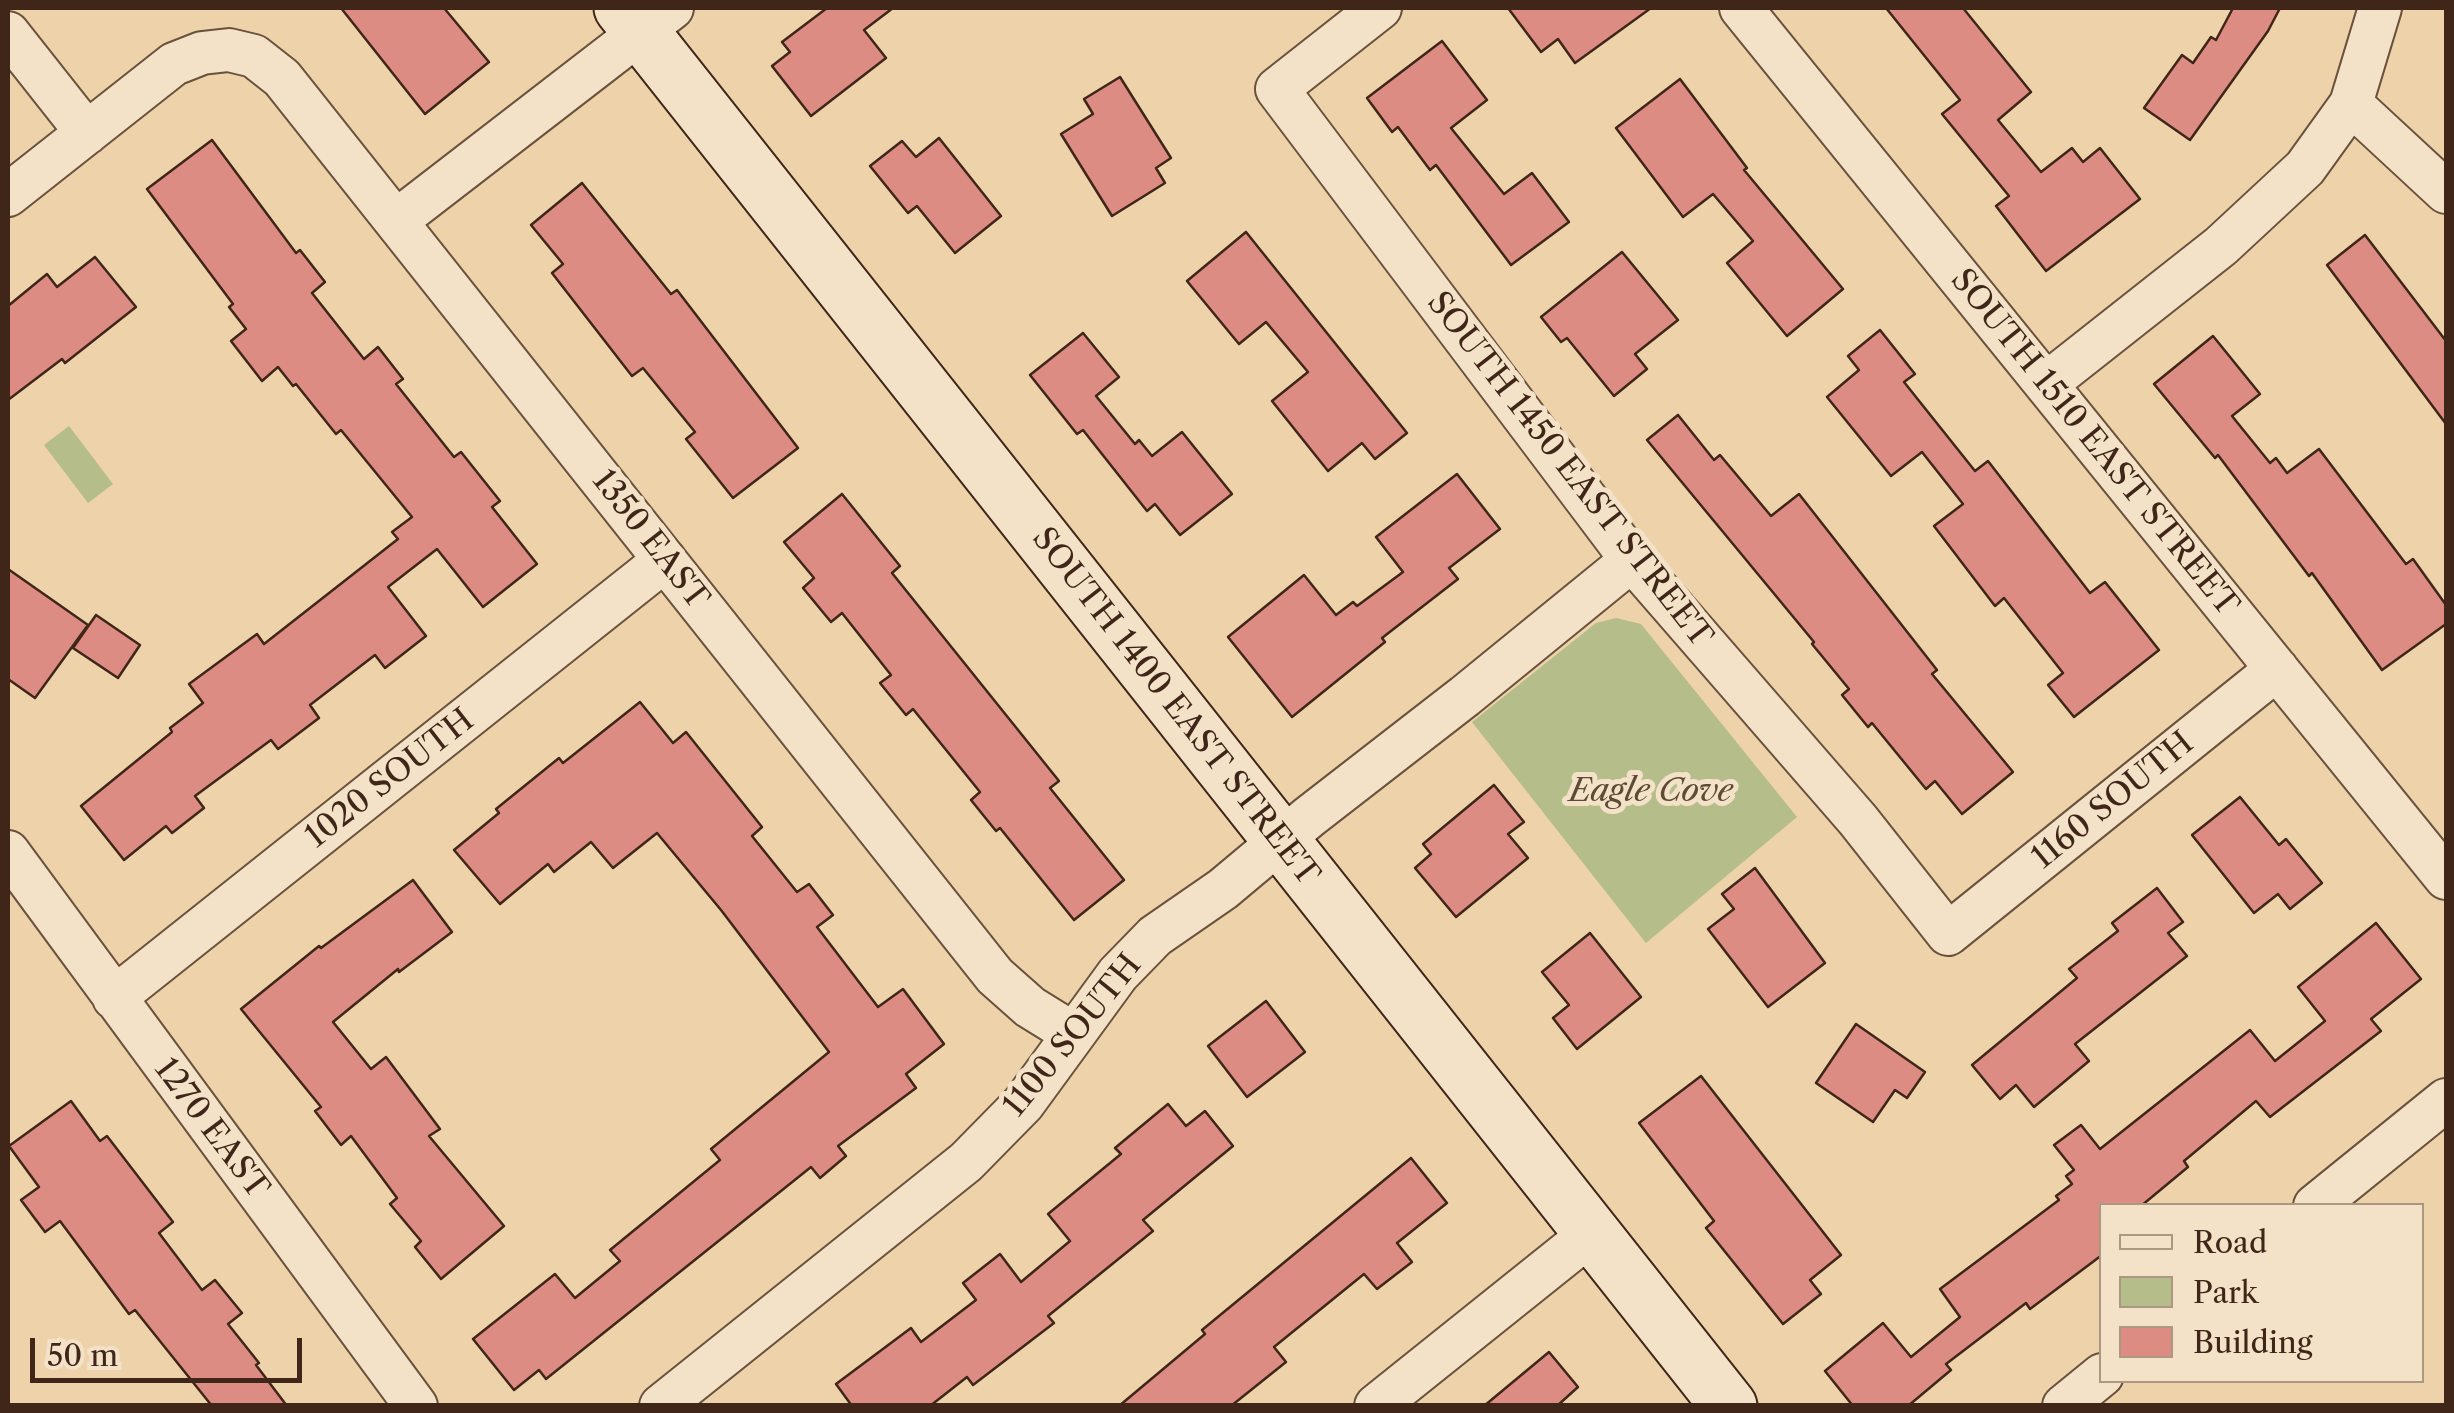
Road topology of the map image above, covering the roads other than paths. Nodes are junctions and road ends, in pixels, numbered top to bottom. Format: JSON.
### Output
{"nodes":[{"id":1,"x":1380,"y":8,"type":"edge"},
{"id":2,"x":1741,"y":8,"type":"edge"},
{"id":3,"x":2380,"y":8,"type":"edge"},
{"id":4,"x":645,"y":16,"type":"edge"},
{"id":5,"x":8,"y":33,"type":"edge"},
{"id":6,"x":2351,"y":104,"type":"junction"},
{"id":7,"x":87,"y":133,"type":"junction"},
{"id":8,"x":2446,"y":192,"type":"edge"},
{"id":9,"x":8,"y":195,"type":"edge"},
{"id":10,"x":396,"y":221,"type":"junction"},
{"id":11,"x":2046,"y":384,"type":"junction"},
{"id":12,"x":666,"y":560,"type":"junction"},
{"id":13,"x":1632,"y":560,"type":"junction"},
{"id":14,"x":2277,"y":669,"type":"junction"},
{"id":15,"x":1281,"y":840,"type":"junction"},
{"id":16,"x":8,"y":852,"type":"edge"},
{"id":17,"x":2446,"y":878,"type":"edge"},
{"id":18,"x":1948,"y":934,"type":"joint"},
{"id":19,"x":114,"y":998,"type":"junction"},
{"id":20,"x":1072,"y":1033,"type":"junction"},
{"id":21,"x":2446,"y":1100,"type":"edge"},
{"id":22,"x":2318,"y":1203,"type":"edge"},
{"id":23,"x":1592,"y":1233,"type":"junction"},
{"id":24,"x":2099,"y":1378,"type":"edge"},
{"id":25,"x":1378,"y":1405,"type":"edge"},
{"id":26,"x":416,"y":1406,"type":"edge"},
{"id":27,"x":661,"y":1406,"type":"edge"},
{"id":28,"x":1728,"y":1406,"type":"edge"},
{"id":29,"x":2064,"y":1406,"type":"edge"}],
"edges":[{"from":1,"to":13,"type":"street","name":"SOUTH 1450 EAST STREET"},
{"from":2,"to":11,"type":"street","name":"SOUTH 1510 EAST STREET"},
{"from":3,"to":6,"type":"street"},
{"from":4,"to":10,"type":"street"},
{"from":4,"to":15,"type":"street","name":"SOUTH 1400 EAST STREET"},
{"from":5,"to":7,"type":"street"},
{"from":6,"to":8,"type":"street"},
{"from":6,"to":11,"type":"street"},
{"from":7,"to":9,"type":"street"},
{"from":7,"to":10,"type":"street","name":"1350 EAST"},
{"from":10,"to":12,"type":"street","name":"1350 EAST"},
{"from":11,"to":14,"type":"street","name":"SOUTH 1510 EAST STREET"},
{"from":12,"to":19,"type":"street","name":"1020 SOUTH"},
{"from":12,"to":20,"type":"street","name":"1350 EAST"},
{"from":13,"to":15,"type":"street","name":"1100 SOUTH"},
{"from":13,"to":18,"type":"street","name":"SOUTH 1450 EAST STREET"},
{"from":14,"to":17,"type":"street","name":"SOUTH 1510 EAST STREET"},
{"from":14,"to":18,"type":"street","name":"1160 SOUTH"},
{"from":15,"to":20,"type":"street","name":"1100 SOUTH"},
{"from":15,"to":23,"type":"street","name":"SOUTH 1400 EAST STREET"},
{"from":16,"to":19,"type":"street","name":"1270 EAST"},
{"from":19,"to":26,"type":"street","name":"1270 EAST"},
{"from":20,"to":27,"type":"street","name":"1100 SOUTH"},
{"from":21,"to":22,"type":"street"},
{"from":23,"to":25,"type":"street"},
{"from":23,"to":28,"type":"street","name":"SOUTH 1400 EAST STREET"},
{"from":24,"to":29,"type":"street"}]}
